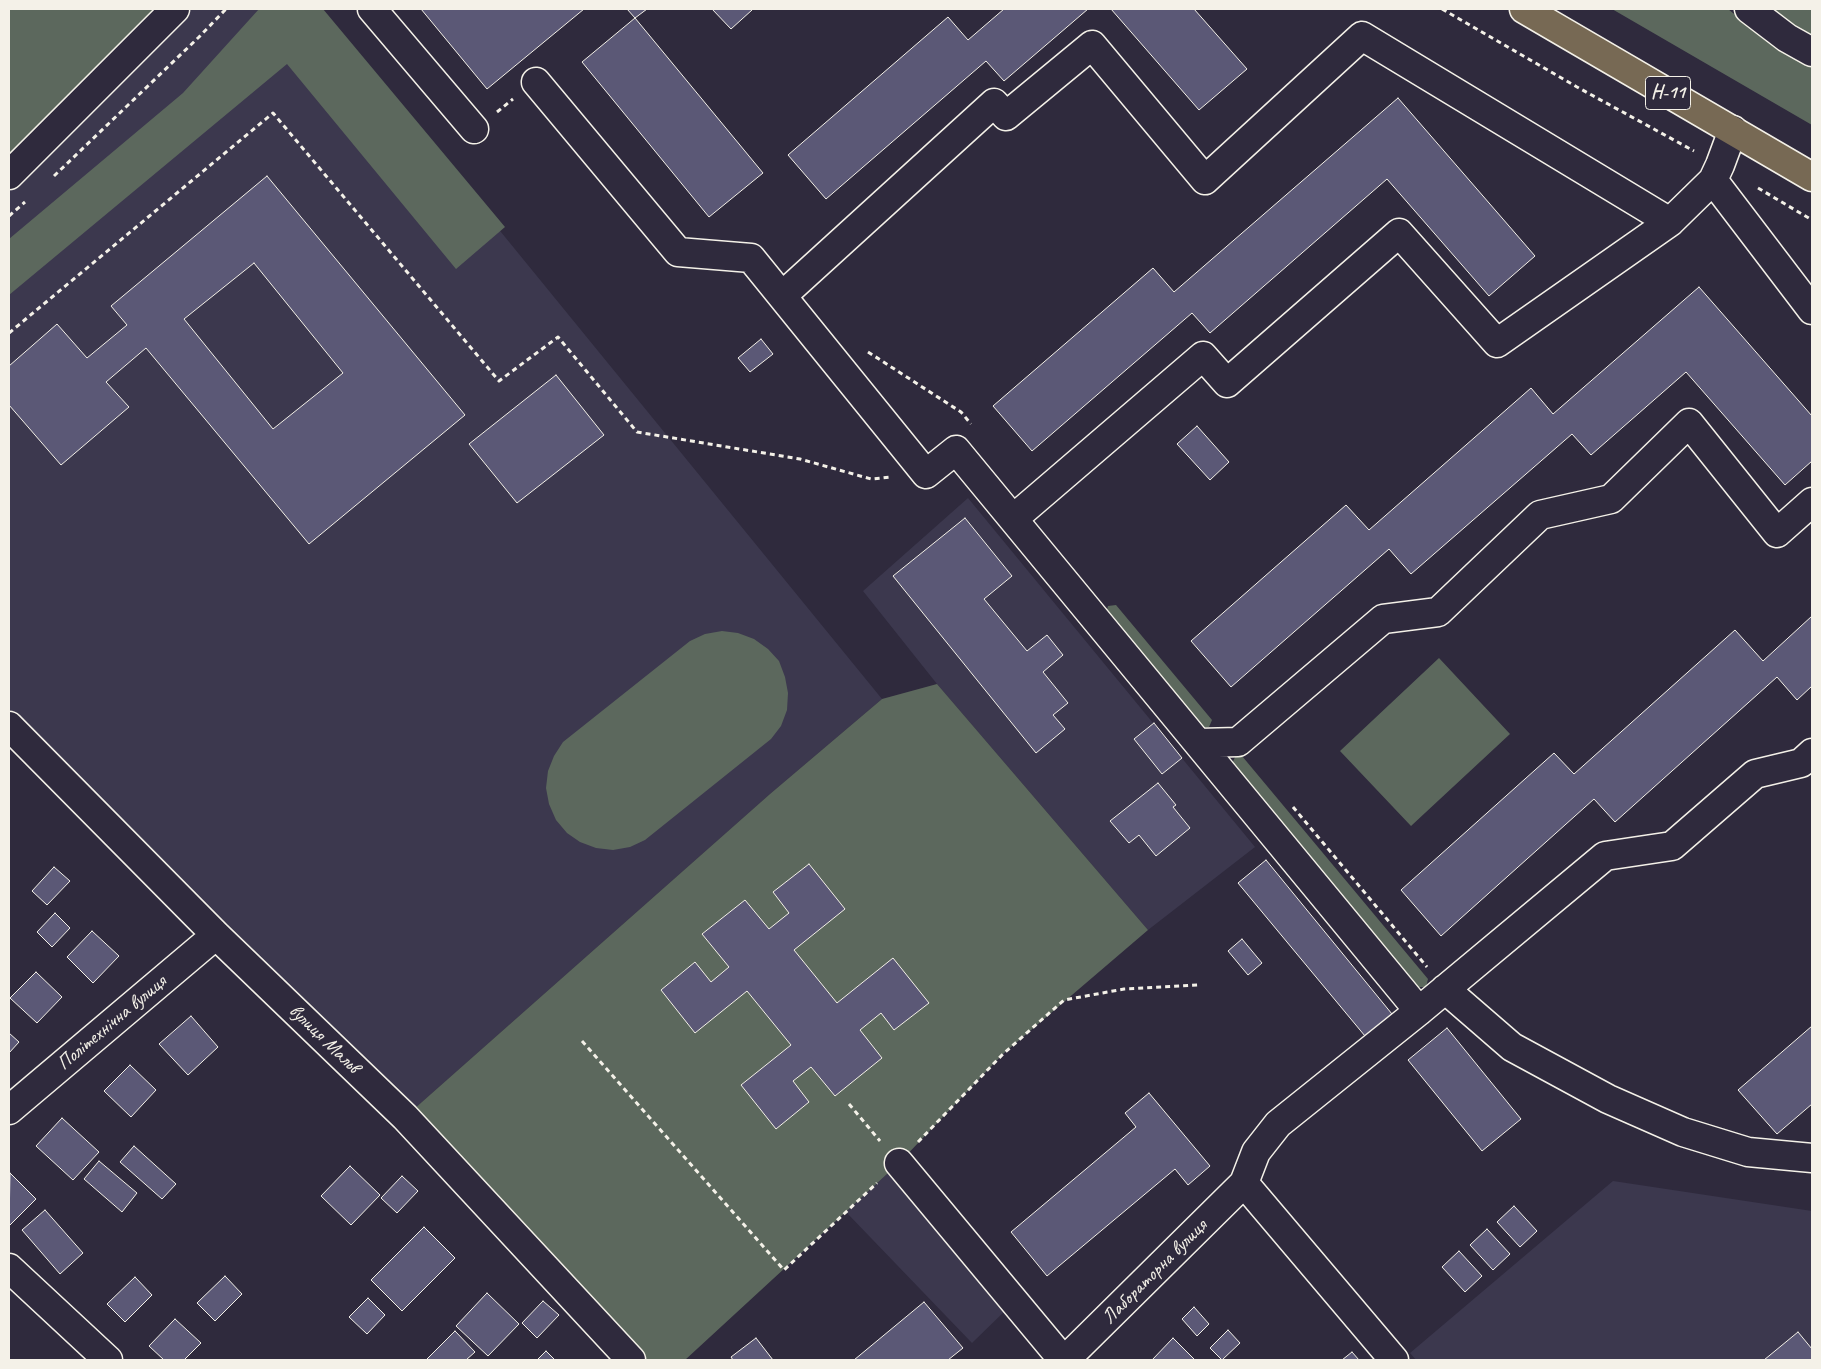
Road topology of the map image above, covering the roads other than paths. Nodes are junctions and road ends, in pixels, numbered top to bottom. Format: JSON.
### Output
{"nodes":[{"id":1,"x":372,"y":9,"type":"edge"},
{"id":2,"x":1524,"y":9,"type":"edge"},
{"id":3,"x":1749,"y":9,"type":"edge"},
{"id":4,"x":171,"y":10,"type":"edge"},
{"id":5,"x":1812,"y":52,"type":"edge"},
{"id":6,"x":536,"y":82,"type":"road end"},
{"id":7,"x":474,"y":129,"type":"road end"},
{"id":8,"x":1733,"y":130,"type":"junction"},
{"id":9,"x":1716,"y":173,"type":"junction"},
{"id":10,"x":9,"y":174,"type":"edge"},
{"id":11,"x":1812,"y":176,"type":"edge"},
{"id":12,"x":1670,"y":222,"type":"junction"},
{"id":13,"x":782,"y":296,"type":"junction"},
{"id":14,"x":1812,"y":310,"type":"edge"},
{"id":15,"x":1812,"y":502,"type":"edge"},
{"id":16,"x":1013,"y":519,"type":"junction"},
{"id":17,"x":9,"y":726,"type":"edge"},
{"id":18,"x":1199,"y":743,"type":"junction"},
{"id":19,"x":1812,"y":753,"type":"edge"},
{"id":20,"x":216,"y":935,"type":"junction"},
{"id":21,"x":1445,"y":989,"type":"junction"},
{"id":22,"x":1419,"y":1011,"type":"junction"},
{"id":23,"x":9,"y":1110,"type":"edge"},
{"id":24,"x":1812,"y":1158,"type":"edge"},
{"id":25,"x":899,"y":1163,"type":"road end"},
{"id":26,"x":1244,"y":1183,"type":"junction"},
{"id":27,"x":9,"y":1268,"type":"edge"},
{"id":28,"x":108,"y":1360,"type":"edge"},
{"id":29,"x":631,"y":1360,"type":"edge"},
{"id":30,"x":1064,"y":1360,"type":"edge"},
{"id":31,"x":1394,"y":1360,"type":"edge"}],
"edges":[{"from":1,"to":7,"type":"street"},
{"from":2,"to":8,"type":"main road","number":"Н-11"},
{"from":3,"to":5,"type":"street"},
{"from":4,"to":10,"type":"street"},
{"from":6,"to":13,"type":"street"},
{"from":8,"to":9,"type":"street"},
{"from":8,"to":11,"type":"main road","number":"Н-11"},
{"from":9,"to":12,"type":"street"},
{"from":9,"to":14,"type":"street"},
{"from":12,"to":13,"type":"street"},
{"from":12,"to":16,"type":"street"},
{"from":13,"to":16,"type":"street"},
{"from":15,"to":18,"type":"street"},
{"from":16,"to":18,"type":"street"},
{"from":17,"to":20,"type":"street","name":"вулиця Мальв"},
{"from":18,"to":22,"type":"street"},
{"from":19,"to":21,"type":"street"},
{"from":20,"to":23,"type":"street","name":"Політехнічна вулиця"},
{"from":20,"to":29,"type":"street","name":"вулиця Мальв"},
{"from":21,"to":22,"type":"street"},
{"from":21,"to":24,"type":"street"},
{"from":22,"to":26,"type":"street"},
{"from":25,"to":30,"type":"street"},
{"from":26,"to":30,"type":"street","name":"Лабораторна вулиця"},
{"from":26,"to":31,"type":"street"},
{"from":27,"to":28,"type":"street"}]}
